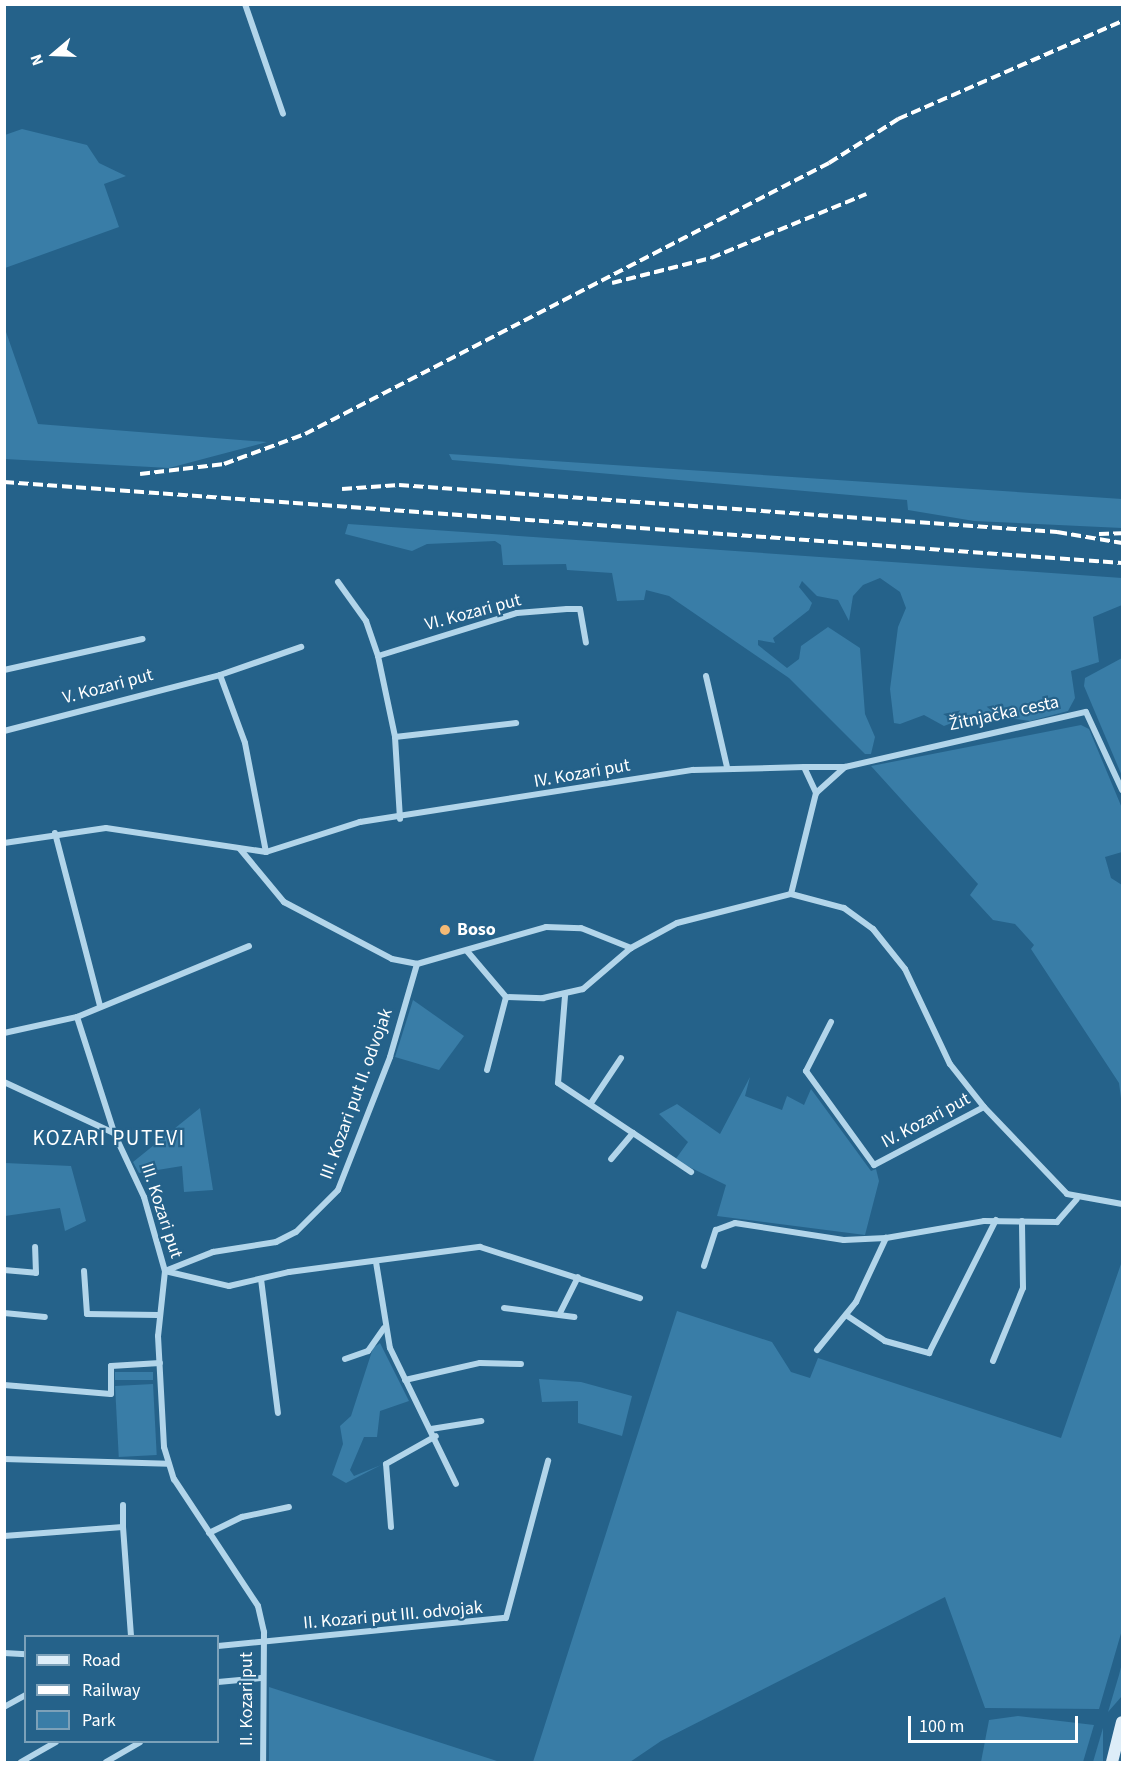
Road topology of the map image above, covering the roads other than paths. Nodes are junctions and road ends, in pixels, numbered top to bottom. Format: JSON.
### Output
{"nodes":[{"id":1,"x":245,"y":4,"type":"edge"},
{"id":2,"x":283,"y":114,"type":"dead end"},
{"id":3,"x":338,"y":582,"type":"dead end"},
{"id":4,"x":143,"y":639,"type":"dead end"},
{"id":5,"x":586,"y":642,"type":"dead end"},
{"id":6,"x":301,"y":647,"type":"dead end"},
{"id":7,"x":378,"y":656,"type":"junction"},
{"id":8,"x":4,"y":670,"type":"edge"},
{"id":9,"x":220,"y":675,"type":"junction"},
{"id":10,"x":706,"y":676,"type":"dead end"},
{"id":11,"x":516,"y":723,"type":"dead end"},
{"id":12,"x":4,"y":731,"type":"edge"},
{"id":13,"x":395,"y":737,"type":"junction"},
{"id":14,"x":727,"y":766,"type":"junction"},
{"id":15,"x":804,"y":767,"type":"junction"},
{"id":16,"x":845,"y":767,"type":"junction"},
{"id":17,"x":1122,"y":790,"type":"edge"},
{"id":18,"x":816,"y":793,"type":"junction"},
{"id":19,"x":400,"y":819,"type":"junction"},
{"id":20,"x":56,"y":833,"type":"junction"},
{"id":21,"x":4,"y":843,"type":"edge"},
{"id":22,"x":240,"y":849,"type":"junction"},
{"id":23,"x":267,"y":852,"type":"junction"},
{"id":24,"x":791,"y":894,"type":"junction"},
{"id":25,"x":249,"y":946,"type":"dead end"},
{"id":26,"x":631,"y":948,"type":"junction"},
{"id":27,"x":467,"y":951,"type":"junction"},
{"id":28,"x":417,"y":964,"type":"junction"},
{"id":29,"x":565,"y":996,"type":"junction"},
{"id":30,"x":506,"y":997,"type":"junction"},
{"id":31,"x":100,"y":1006,"type":"junction"},
{"id":32,"x":77,"y":1017,"type":"junction"},
{"id":33,"x":831,"y":1022,"type":"dead end"},
{"id":34,"x":4,"y":1033,"type":"edge"},
{"id":35,"x":621,"y":1058,"type":"dead end"},
{"id":36,"x":487,"y":1070,"type":"dead end"},
{"id":37,"x":4,"y":1082,"type":"edge"},
{"id":38,"x":591,"y":1103,"type":"junction"},
{"id":39,"x":984,"y":1107,"type":"junction"},
{"id":40,"x":114,"y":1133,"type":"junction"},
{"id":41,"x":633,"y":1133,"type":"junction"},
{"id":42,"x":611,"y":1159,"type":"dead end"},
{"id":43,"x":691,"y":1172,"type":"dead end"},
{"id":44,"x":1077,"y":1199,"type":"junction"},
{"id":45,"x":1122,"y":1204,"type":"edge"},
{"id":46,"x":996,"y":1220,"type":"junction"},
{"id":47,"x":1022,"y":1221,"type":"junction"},
{"id":48,"x":886,"y":1238,"type":"junction"},
{"id":49,"x":35,"y":1247,"type":"dead end"},
{"id":50,"x":376,"y":1262,"type":"junction"},
{"id":51,"x":704,"y":1266,"type":"dead end"},
{"id":52,"x":4,"y":1270,"type":"edge"},
{"id":53,"x":165,"y":1270,"type":"junction"},
{"id":54,"x":84,"y":1271,"type":"dead end"},
{"id":55,"x":578,"y":1277,"type":"junction"},
{"id":56,"x":261,"y":1279,"type":"junction"},
{"id":57,"x":640,"y":1298,"type":"dead end"},
{"id":58,"x":504,"y":1308,"type":"dead end"},
{"id":59,"x":4,"y":1313,"type":"edge"},
{"id":60,"x":560,"y":1313,"type":"junction"},
{"id":61,"x":158,"y":1315,"type":"junction"},
{"id":62,"x":846,"y":1315,"type":"junction"},
{"id":63,"x":45,"y":1317,"type":"dead end"},
{"id":64,"x":574,"y":1317,"type":"dead end"},
{"id":65,"x":384,"y":1328,"type":"junction"},
{"id":66,"x":817,"y":1350,"type":"dead end"},
{"id":67,"x":345,"y":1359,"type":"dead end"},
{"id":68,"x":993,"y":1361,"type":"dead end"},
{"id":69,"x":160,"y":1363,"type":"junction"},
{"id":70,"x":521,"y":1364,"type":"dead end"},
{"id":71,"x":405,"y":1380,"type":"junction"},
{"id":72,"x":4,"y":1385,"type":"edge"},
{"id":73,"x":278,"y":1413,"type":"dead end"},
{"id":74,"x":482,"y":1421,"type":"dead end"},
{"id":75,"x":431,"y":1430,"type":"junction"},
{"id":76,"x":436,"y":1436,"type":"junction"},
{"id":77,"x":4,"y":1459,"type":"edge"},
{"id":78,"x":548,"y":1461,"type":"dead end"},
{"id":79,"x":168,"y":1464,"type":"junction"},
{"id":80,"x":456,"y":1484,"type":"dead end"},
{"id":81,"x":123,"y":1504,"type":"dead end"},
{"id":82,"x":290,"y":1508,"type":"dead end"},
{"id":83,"x":123,"y":1527,"type":"junction"},
{"id":84,"x":391,"y":1527,"type":"dead end"},
{"id":85,"x":209,"y":1533,"type":"junction"},
{"id":86,"x":4,"y":1536,"type":"edge"},
{"id":87,"x":131,"y":1635,"type":"edge"},
{"id":88,"x":263,"y":1643,"type":"junction"},
{"id":89,"x":219,"y":1646,"type":"edge"},
{"id":90,"x":4,"y":1653,"type":"edge"},
{"id":91,"x":24,"y":1654,"type":"edge"},
{"id":92,"x":261,"y":1677,"type":"junction"},
{"id":93,"x":219,"y":1682,"type":"edge"},
{"id":94,"x":24,"y":1696,"type":"edge"},
{"id":95,"x":4,"y":1707,"type":"edge"},
{"id":96,"x":1122,"y":1722,"type":"edge"},
{"id":97,"x":54,"y":1743,"type":"edge"},
{"id":98,"x":138,"y":1743,"type":"edge"},
{"id":99,"x":21,"y":1762,"type":"edge"},
{"id":100,"x":106,"y":1762,"type":"edge"},
{"id":101,"x":263,"y":1762,"type":"edge"},
{"id":102,"x":1112,"y":1762,"type":"edge"}],
"edges":[{"from":1,"to":2,"type":"street"},
{"from":3,"to":7,"type":"street"},
{"from":4,"to":8,"type":"street","name":"V. Kozari put"},
{"from":5,"to":7,"type":"street","name":"VI. Kozari put"},
{"from":6,"to":9,"type":"street","name":"V. Kozari put"},
{"from":7,"to":13,"type":"street"},
{"from":9,"to":12,"type":"street","name":"V. Kozari put"},
{"from":9,"to":23,"type":"street"},
{"from":10,"to":14,"type":"street"},
{"from":11,"to":13,"type":"street"},
{"from":13,"to":19,"type":"street"},
{"from":14,"to":15,"type":"street","name":"IV. Kozari put"},
{"from":14,"to":19,"type":"street","name":"IV. Kozari put"},
{"from":15,"to":16,"type":"street","name":"IV. Kozari put"},
{"from":15,"to":18,"type":"street"},
{"from":16,"to":17,"type":"street","name":"Žitnjačka cesta"},
{"from":16,"to":18,"type":"street"},
{"from":18,"to":24,"type":"street"},
{"from":19,"to":23,"type":"street","name":"IV. Kozari put"},
{"from":20,"to":21,"type":"street","name":"IV. Kozari put"},
{"from":20,"to":22,"type":"street","name":"IV. Kozari put"},
{"from":20,"to":31,"type":"street"},
{"from":22,"to":23,"type":"street","name":"IV. Kozari put"},
{"from":22,"to":28,"type":"street"},
{"from":24,"to":26,"type":"street","name":"IV. Kozari put"},
{"from":24,"to":39,"type":"street","name":"IV. Kozari put"},
{"from":25,"to":31,"type":"street"},
{"from":26,"to":27,"type":"street"},
{"from":26,"to":29,"type":"street","name":"IV. Kozari put"},
{"from":27,"to":28,"type":"street"},
{"from":27,"to":30,"type":"street"},
{"from":28,"to":53,"type":"street","name":"III. Kozari put II. odvojak"},
{"from":29,"to":30,"type":"street"},
{"from":29,"to":38,"type":"street"},
{"from":30,"to":36,"type":"street"},
{"from":31,"to":32,"type":"street"},
{"from":32,"to":34,"type":"street"},
{"from":32,"to":40,"type":"street","name":"III. Kozari put"},
{"from":33,"to":39,"type":"street","name":"IV. Kozari put"},
{"from":35,"to":38,"type":"street"},
{"from":37,"to":40,"type":"street"},
{"from":38,"to":41,"type":"street"},
{"from":39,"to":44,"type":"street","name":"IV. Kozari put"},
{"from":40,"to":53,"type":"street","name":"III. Kozari put"},
{"from":41,"to":42,"type":"street"},
{"from":41,"to":43,"type":"street"},
{"from":44,"to":45,"type":"street"},
{"from":44,"to":47,"type":"street"},
{"from":46,"to":47,"type":"street"},
{"from":46,"to":48,"type":"street"},
{"from":46,"to":62,"type":"street"},
{"from":47,"to":68,"type":"street"},
{"from":48,"to":51,"type":"street"},
{"from":48,"to":62,"type":"street"},
{"from":49,"to":52,"type":"street"},
{"from":50,"to":55,"type":"street"},
{"from":50,"to":56,"type":"street"},
{"from":50,"to":65,"type":"street"},
{"from":53,"to":56,"type":"street"},
{"from":53,"to":61,"type":"street","name":"III. Kozari put"},
{"from":54,"to":61,"type":"street"},
{"from":55,"to":57,"type":"street"},
{"from":55,"to":60,"type":"street"},
{"from":56,"to":73,"type":"street"},
{"from":58,"to":60,"type":"street"},
{"from":59,"to":63,"type":"street"},
{"from":60,"to":64,"type":"street"},
{"from":61,"to":69,"type":"street","name":"III. Kozari put"},
{"from":62,"to":66,"type":"street"},
{"from":65,"to":67,"type":"street"},
{"from":65,"to":71,"type":"street"},
{"from":69,"to":72,"type":"street"},
{"from":69,"to":79,"type":"street","name":"III. Kozari put"},
{"from":70,"to":71,"type":"street"},
{"from":71,"to":75,"type":"street"},
{"from":74,"to":75,"type":"street"},
{"from":75,"to":76,"type":"street"},
{"from":76,"to":80,"type":"street"},
{"from":76,"to":84,"type":"street"},
{"from":77,"to":79,"type":"street"},
{"from":78,"to":88,"type":"street","name":"II. Kozari put III. odvojak"},
{"from":79,"to":85,"type":"street","name":"III. Kozari put"},
{"from":81,"to":83,"type":"street"},
{"from":82,"to":85,"type":"street"},
{"from":83,"to":86,"type":"street"},
{"from":83,"to":87,"type":"street"},
{"from":85,"to":88,"type":"street","name":"III. Kozari put"},
{"from":88,"to":89,"type":"street","name":"II. Kozari put"},
{"from":88,"to":92,"type":"street","name":"II. Kozari put"},
{"from":90,"to":91,"type":"street"},
{"from":92,"to":93,"type":"street"},
{"from":92,"to":101,"type":"street","name":"II. Kozari put"},
{"from":94,"to":95,"type":"street"},
{"from":96,"to":102,"type":"main road"},
{"from":97,"to":99,"type":"street"},
{"from":98,"to":100,"type":"street"}]}
